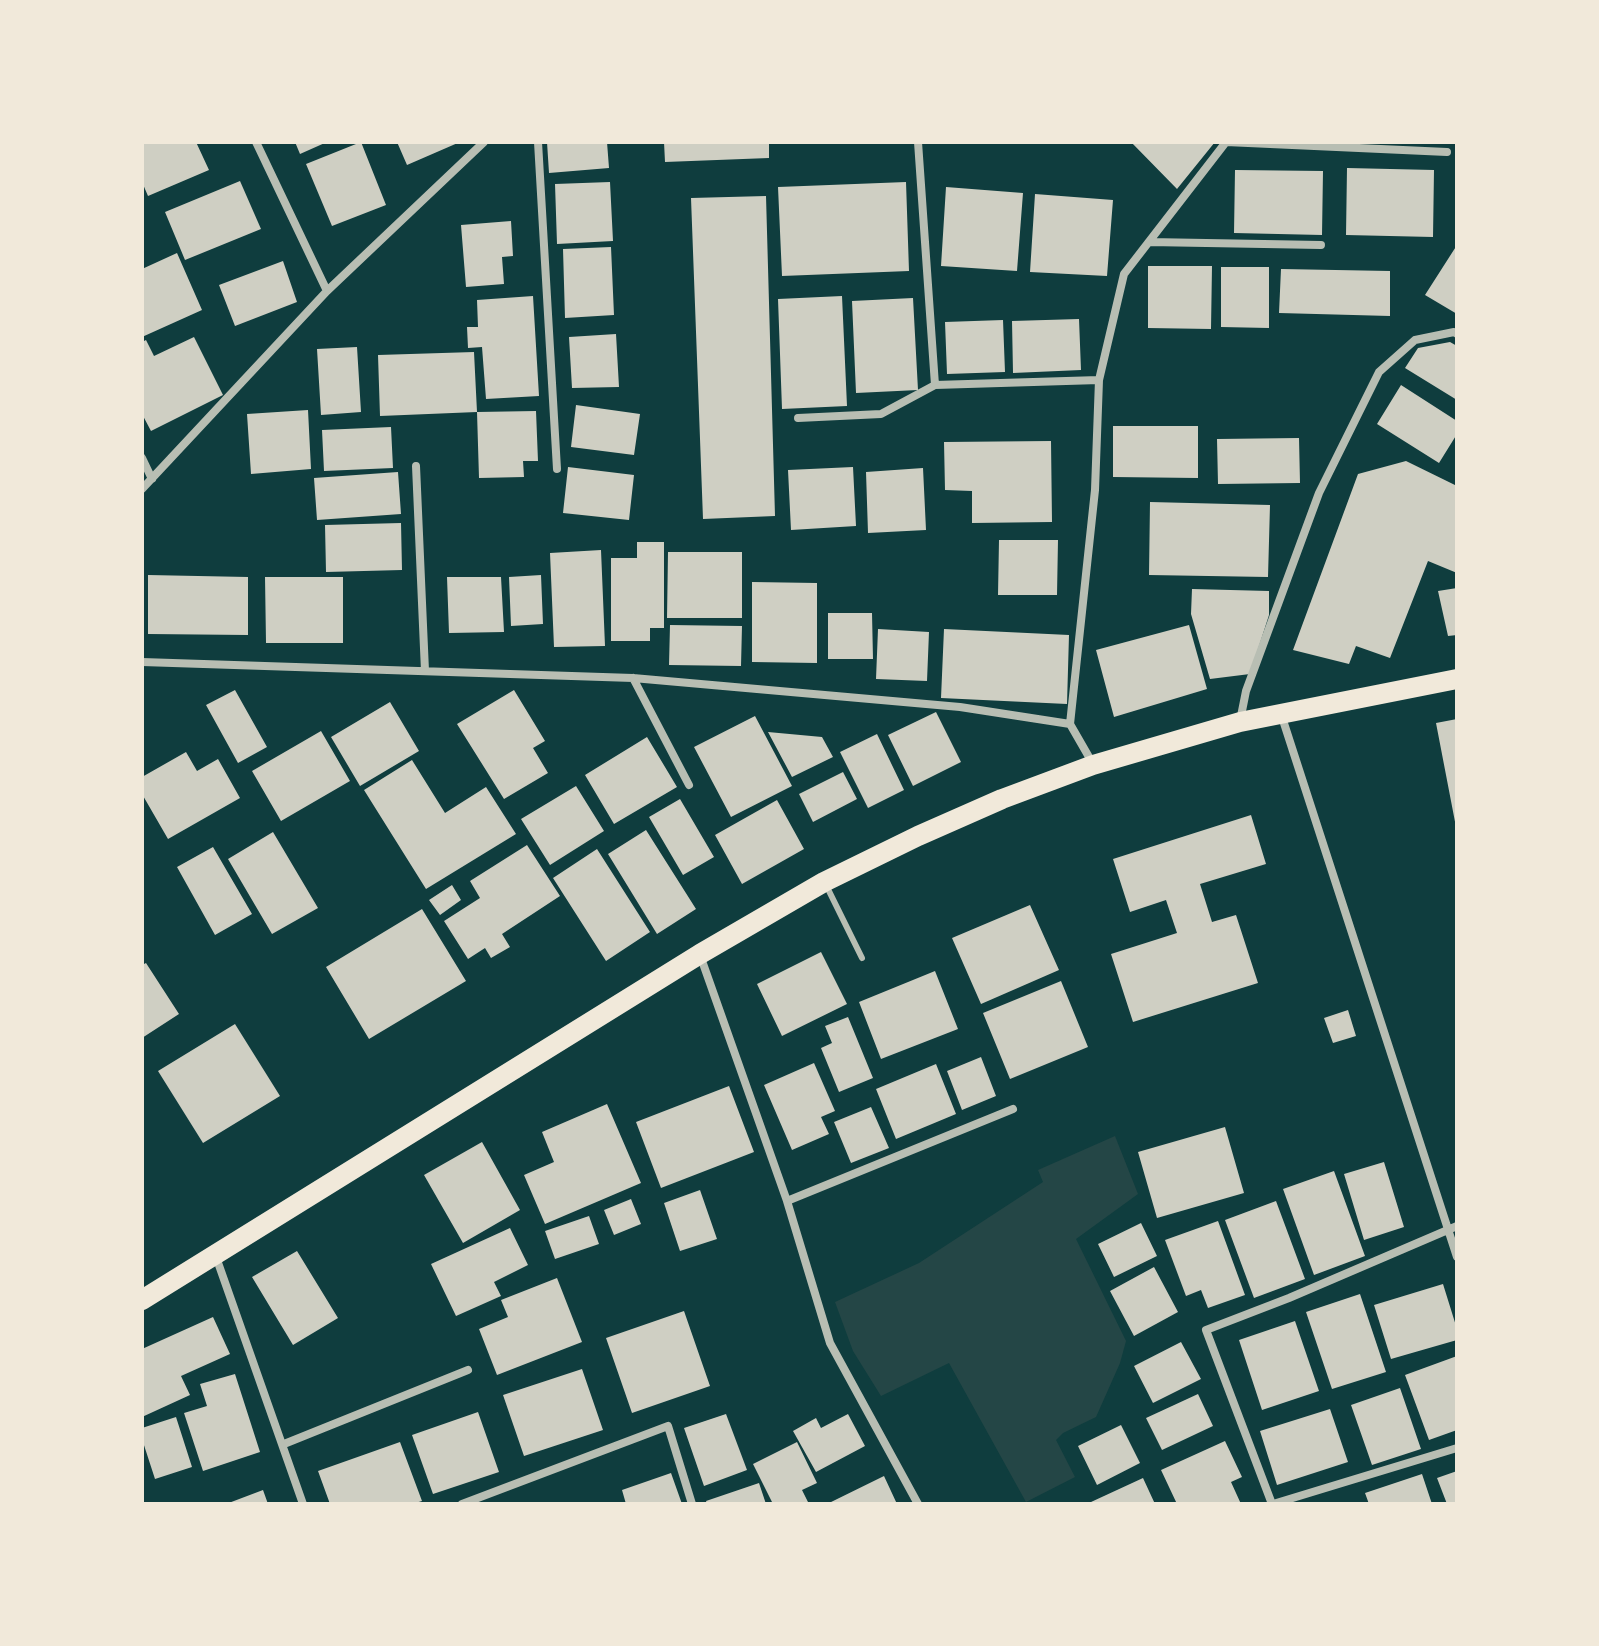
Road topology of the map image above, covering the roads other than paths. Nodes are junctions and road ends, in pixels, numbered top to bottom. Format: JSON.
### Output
{"nodes":[{"id":1,"x":256,"y":142,"type":"edge"},
{"id":2,"x":484,"y":142,"type":"edge"},
{"id":3,"x":538,"y":142,"type":"edge"},
{"id":4,"x":918,"y":142,"type":"edge"},
{"id":5,"x":1447,"y":152,"type":"dead end"},
{"id":6,"x":1149,"y":242,"type":"junction"},
{"id":7,"x":1321,"y":245,"type":"dead end"},
{"id":8,"x":327,"y":291,"type":"junction"},
{"id":9,"x":1457,"y":334,"type":"edge"},
{"id":10,"x":1099,"y":380,"type":"junction"},
{"id":11,"x":935,"y":385,"type":"junction"},
{"id":12,"x":798,"y":418,"type":"dead end"},
{"id":13,"x":142,"y":458,"type":"edge"},
{"id":14,"x":416,"y":466,"type":"dead end"},
{"id":15,"x":557,"y":469,"type":"dead end"},
{"id":16,"x":152,"y":479,"type":"junction"},
{"id":17,"x":142,"y":489,"type":"edge"},
{"id":18,"x":142,"y":662,"type":"edge"},
{"id":19,"x":425,"y":671,"type":"junction"},
{"id":20,"x":633,"y":678,"type":"junction"},
{"id":21,"x":1457,"y":679,"type":"edge"},
{"id":22,"x":1280,"y":712,"type":"junction"},
{"id":23,"x":1240,"y":722,"type":"junction"},
{"id":24,"x":1070,"y":724,"type":"junction"},
{"id":25,"x":1093,"y":765,"type":"junction"},
{"id":26,"x":689,"y":785,"type":"dead end"},
{"id":27,"x":824,"y":882,"type":"junction"},
{"id":28,"x":700,"y":954,"type":"junction"},
{"id":29,"x":862,"y":958,"type":"dead end"},
{"id":30,"x":1013,"y":1109,"type":"dead end"},
{"id":31,"x":787,"y":1201,"type":"junction"},
{"id":32,"x":1457,"y":1226,"type":"edge"},
{"id":33,"x":1447,"y":1230,"type":"junction"},
{"id":34,"x":214,"y":1254,"type":"junction"},
{"id":35,"x":1457,"y":1257,"type":"edge"},
{"id":36,"x":142,"y":1300,"type":"edge"},
{"id":37,"x":468,"y":1370,"type":"dead end"},
{"id":38,"x":284,"y":1444,"type":"junction"},
{"id":39,"x":1457,"y":1448,"type":"edge"},
{"id":40,"x":303,"y":1504,"type":"edge"},
{"id":41,"x":462,"y":1504,"type":"edge"},
{"id":42,"x":692,"y":1504,"type":"edge"},
{"id":43,"x":918,"y":1504,"type":"edge"},
{"id":44,"x":1273,"y":1504,"type":"edge"}],
"edges":[{"from":1,"to":8,"type":"street"},
{"from":2,"to":8,"type":"street"},
{"from":3,"to":15,"type":"street"},
{"from":4,"to":11,"type":"street"},
{"from":5,"to":6,"type":"street"},
{"from":6,"to":7,"type":"street"},
{"from":6,"to":10,"type":"street"},
{"from":8,"to":16,"type":"street"},
{"from":9,"to":23,"type":"street"},
{"from":10,"to":11,"type":"street"},
{"from":10,"to":24,"type":"street"},
{"from":11,"to":12,"type":"street"},
{"from":13,"to":16,"type":"street"},
{"from":14,"to":19,"type":"street"},
{"from":16,"to":17,"type":"street"},
{"from":18,"to":19,"type":"street"},
{"from":19,"to":20,"type":"street"},
{"from":20,"to":24,"type":"street"},
{"from":20,"to":26,"type":"street"},
{"from":21,"to":22,"type":"main road"},
{"from":22,"to":23,"type":"main road"},
{"from":22,"to":33,"type":"street"},
{"from":23,"to":25,"type":"main road"},
{"from":24,"to":25,"type":"street"},
{"from":25,"to":27,"type":"main road"},
{"from":27,"to":28,"type":"main road"},
{"from":27,"to":29,"type":"lane"},
{"from":28,"to":31,"type":"street"},
{"from":28,"to":34,"type":"main road"},
{"from":30,"to":31,"type":"street"},
{"from":31,"to":43,"type":"street"},
{"from":32,"to":33,"type":"street"},
{"from":33,"to":35,"type":"street"},
{"from":33,"to":44,"type":"street"},
{"from":34,"to":36,"type":"main road"},
{"from":34,"to":38,"type":"street"},
{"from":37,"to":38,"type":"street"},
{"from":38,"to":40,"type":"street"},
{"from":39,"to":44,"type":"street"},
{"from":41,"to":42,"type":"street"}]}
